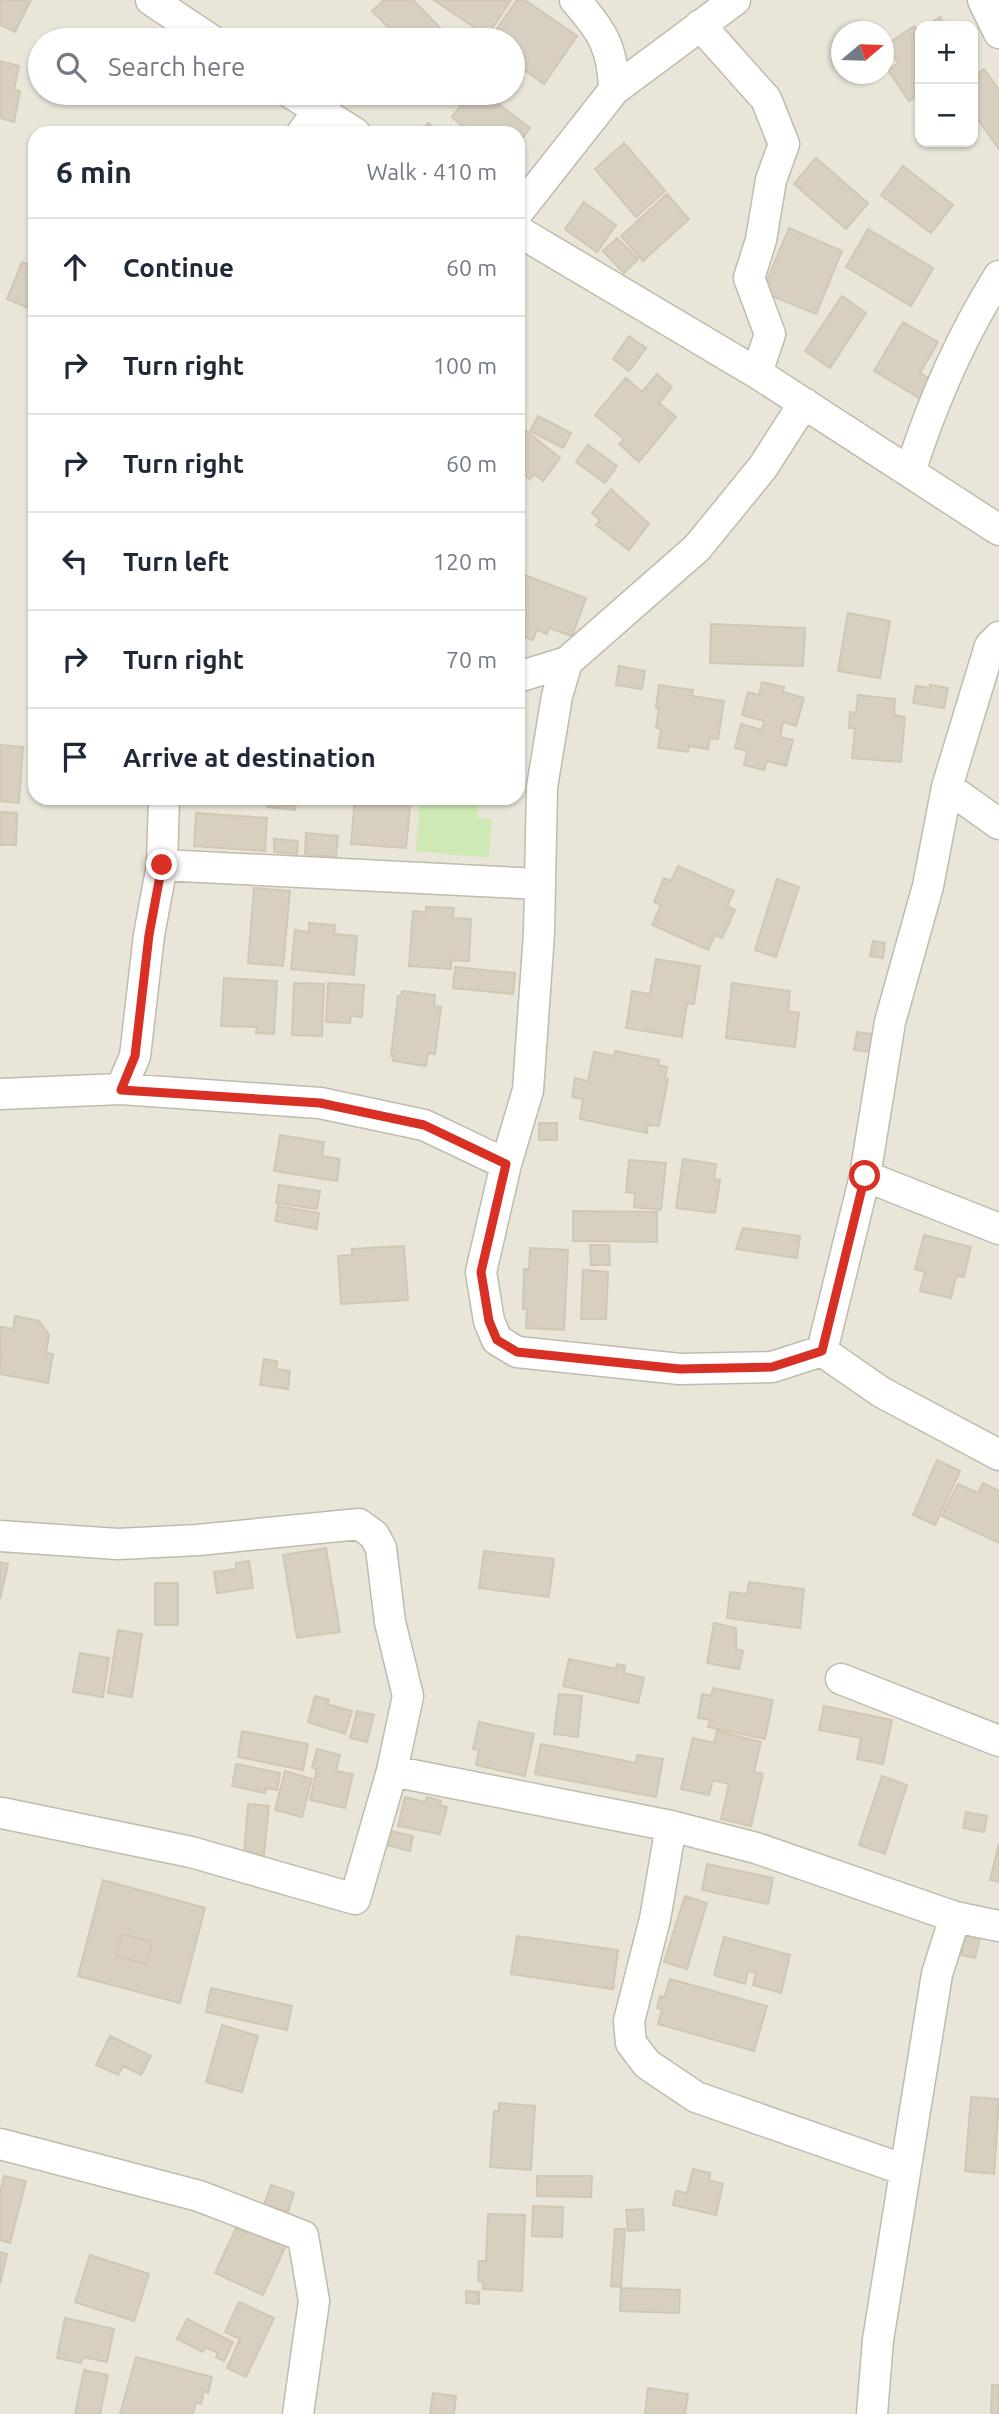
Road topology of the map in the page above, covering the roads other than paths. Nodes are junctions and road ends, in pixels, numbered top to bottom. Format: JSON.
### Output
{"nodes":[{"id":1,"x":151,"y":0,"type":"edge"},
{"id":2,"x":575,"y":0,"type":"edge"},
{"id":3,"x":735,"y":0,"type":"edge"},
{"id":4,"x":984,"y":0,"type":"edge"},
{"id":5,"x":700,"y":25,"type":"junction"},
{"id":6,"x":193,"y":28,"type":"edge"},
{"id":7,"x":999,"y":33,"type":"edge"},
{"id":8,"x":614,"y":90,"type":"junction"},
{"id":9,"x":299,"y":105,"type":"edge"},
{"id":10,"x":310,"y":122,"type":"edge"},
{"id":11,"x":525,"y":203,"type":"edge"},
{"id":12,"x":525,"y":235,"type":"edge"},
{"id":13,"x":999,"y":276,"type":"edge"},
{"id":14,"x":757,"y":373,"type":"junction"},
{"id":15,"x":803,"y":403,"type":"junction"},
{"id":16,"x":910,"y":472,"type":"junction"},
{"id":17,"x":999,"y":530,"type":"edge"},
{"id":18,"x":999,"y":637,"type":"edge"},
{"id":19,"x":567,"y":662,"type":"junction"},
{"id":20,"x":525,"y":675,"type":"edge"},
{"id":21,"x":947,"y":787,"type":"junction"},
{"id":22,"x":164,"y":805,"type":"edge"},
{"id":23,"x":999,"y":824,"type":"edge"},
{"id":24,"x":162,"y":865,"type":"junction"},
{"id":25,"x":539,"y":884,"type":"junction"},
{"id":26,"x":121,"y":1090,"type":"junction"},
{"id":27,"x":0,"y":1094,"type":"edge"},
{"id":28,"x":506,"y":1164,"type":"junction"},
{"id":29,"x":865,"y":1176,"type":"junction"},
{"id":30,"x":999,"y":1229,"type":"edge"},
{"id":31,"x":822,"y":1351,"type":"junction"},
{"id":32,"x":999,"y":1455,"type":"edge"},
{"id":33,"x":0,"y":1536,"type":"edge"},
{"id":34,"x":841,"y":1679,"type":"dead end"},
{"id":35,"x":999,"y":1741,"type":"edge"},
{"id":36,"x":392,"y":1771,"type":"junction"},
{"id":37,"x":2,"y":1814,"type":"edge"},
{"id":38,"x":671,"y":1826,"type":"junction"},
{"id":39,"x":955,"y":1917,"type":"junction"},
{"id":40,"x":999,"y":1926,"type":"edge"},
{"id":41,"x":0,"y":2144,"type":"edge"},
{"id":42,"x":905,"y":2170,"type":"junction"},
{"id":43,"x":298,"y":2414,"type":"edge"},
{"id":44,"x":872,"y":2414,"type":"edge"}],
"edges":[{"from":1,"to":6,"type":"street"},
{"from":2,"to":8,"type":"street"},
{"from":3,"to":5,"type":"street"},
{"from":4,"to":7,"type":"street"},
{"from":5,"to":8,"type":"street"},
{"from":5,"to":14,"type":"street"},
{"from":8,"to":11,"type":"street"},
{"from":9,"to":10,"type":"street"},
{"from":12,"to":14,"type":"street"},
{"from":13,"to":16,"type":"street"},
{"from":14,"to":15,"type":"street"},
{"from":15,"to":16,"type":"street"},
{"from":15,"to":19,"type":"street"},
{"from":16,"to":17,"type":"street"},
{"from":18,"to":21,"type":"street"},
{"from":19,"to":20,"type":"street"},
{"from":19,"to":25,"type":"street"},
{"from":21,"to":23,"type":"street"},
{"from":21,"to":29,"type":"street"},
{"from":22,"to":24,"type":"street"},
{"from":24,"to":25,"type":"street"},
{"from":24,"to":26,"type":"street"},
{"from":25,"to":28,"type":"street"},
{"from":26,"to":27,"type":"street"},
{"from":26,"to":28,"type":"street"},
{"from":28,"to":31,"type":"street"},
{"from":29,"to":30,"type":"street"},
{"from":29,"to":31,"type":"street"},
{"from":31,"to":32,"type":"street"},
{"from":33,"to":36,"type":"street"},
{"from":34,"to":35,"type":"street"},
{"from":36,"to":37,"type":"street"},
{"from":36,"to":38,"type":"street"},
{"from":38,"to":39,"type":"street"},
{"from":38,"to":42,"type":"street"},
{"from":39,"to":40,"type":"street"},
{"from":39,"to":42,"type":"street"},
{"from":41,"to":43,"type":"street"},
{"from":42,"to":44,"type":"street"}]}
